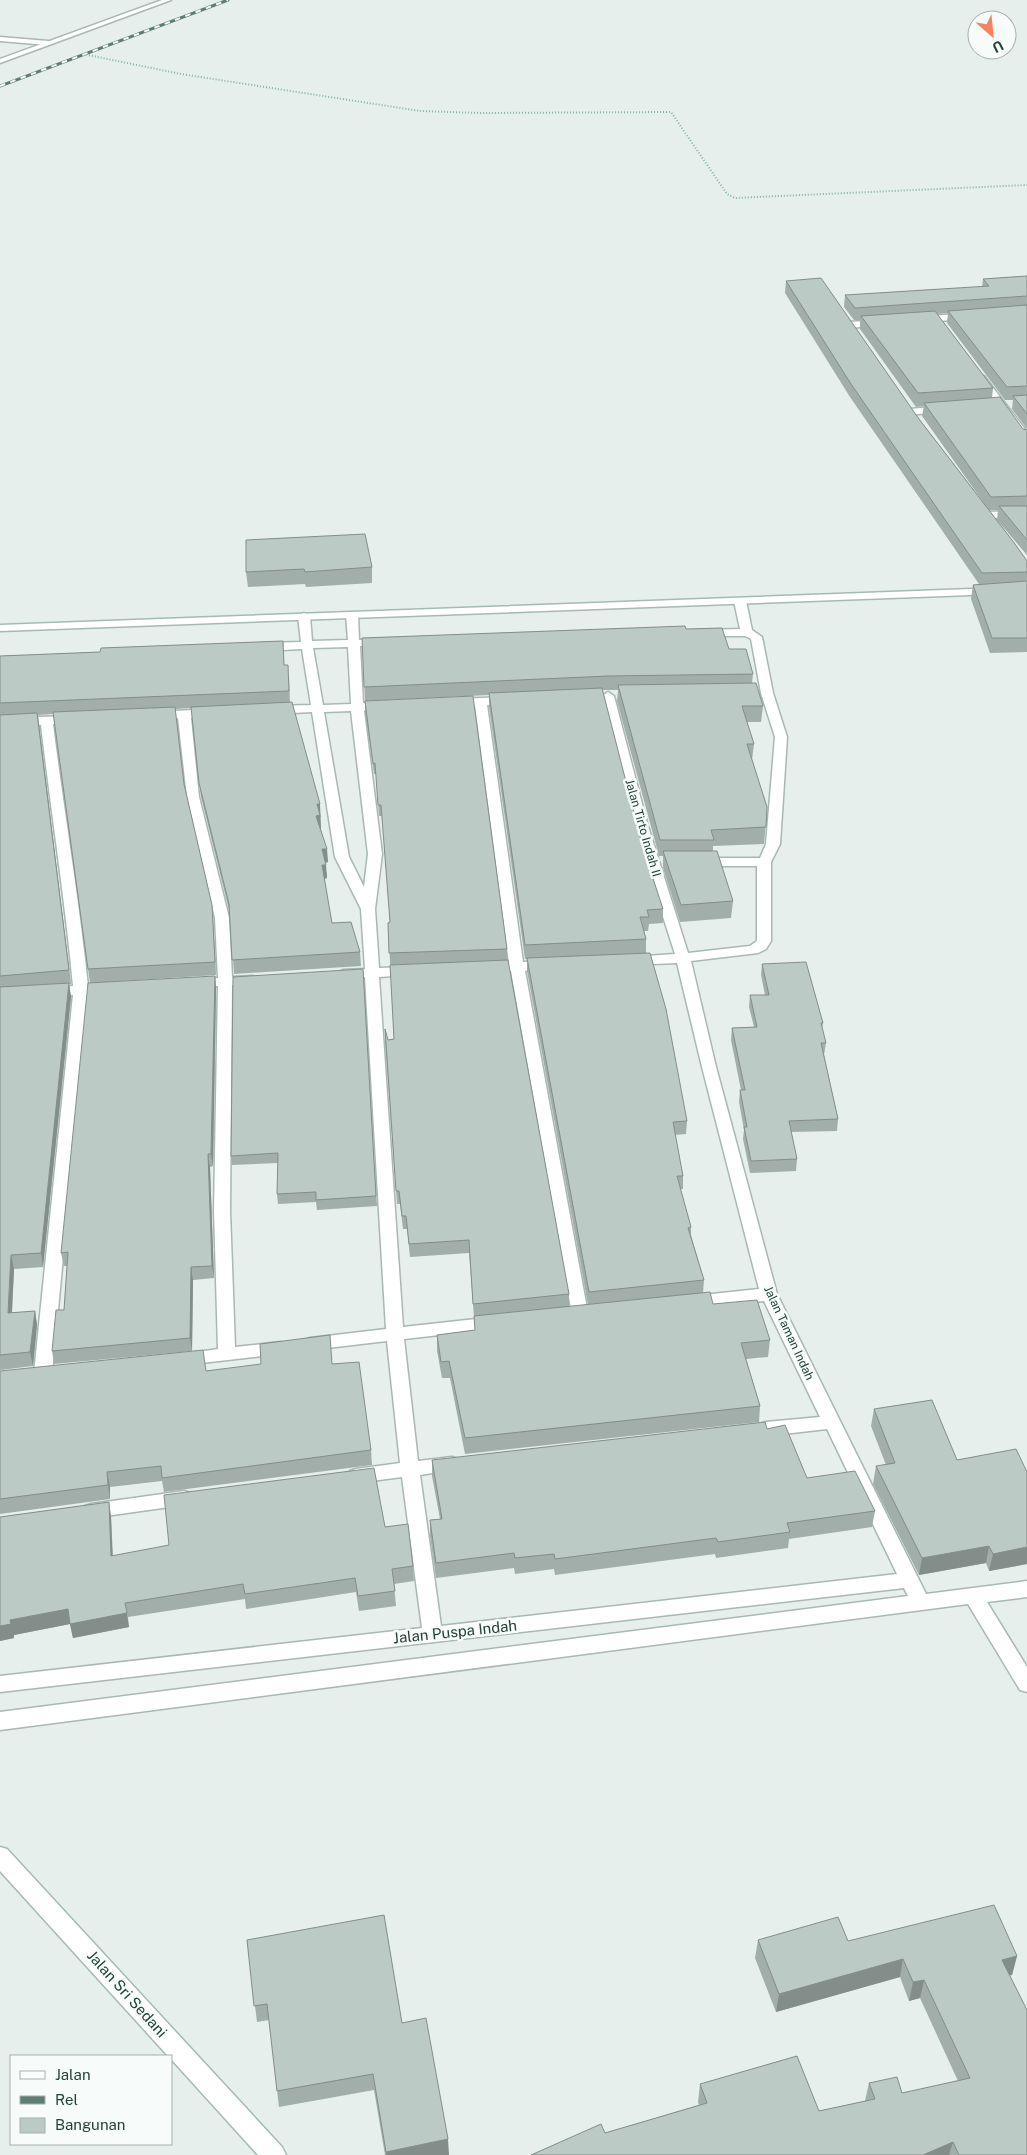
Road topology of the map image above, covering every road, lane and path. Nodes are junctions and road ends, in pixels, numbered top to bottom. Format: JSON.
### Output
{"nodes":[{"id":1,"x":168,"y":0,"type":"edge"},
{"id":2,"x":0,"y":39,"type":"edge"},
{"id":3,"x":48,"y":43,"type":"junction"},
{"id":4,"x":80,"y":54,"type":"dead end"},
{"id":5,"x":0,"y":61,"type":"edge"},
{"id":6,"x":1027,"y":185,"type":"edge"},
{"id":7,"x":975,"y":316,"type":"edge"},
{"id":8,"x":907,"y":320,"type":"edge"},
{"id":9,"x":887,"y":322,"type":"edge"},
{"id":10,"x":849,"y":325,"type":"edge"},
{"id":11,"x":971,"y":366,"type":"edge"},
{"id":12,"x":1018,"y":404,"type":"edge"},
{"id":13,"x":996,"y":406,"type":"junction"},
{"id":14,"x":955,"y":409,"type":"edge"},
{"id":15,"x":910,"y":412,"type":"edge"},
{"id":16,"x":1027,"y":439,"type":"edge"},
{"id":17,"x":1027,"y":514,"type":"edge"},
{"id":18,"x":996,"y":528,"type":"edge"},
{"id":19,"x":1027,"y":590,"type":"edge"},
{"id":20,"x":740,"y":601,"type":"junction"},
{"id":21,"x":352,"y":615,"type":"junction"},
{"id":22,"x":304,"y":616,"type":"junction"},
{"id":23,"x":0,"y":628,"type":"edge"},
{"id":24,"x":747,"y":632,"type":"junction"},
{"id":25,"x":689,"y":633,"type":"edge"},
{"id":26,"x":393,"y":642,"type":"edge"},
{"id":27,"x":354,"y":643,"type":"junction"},
{"id":28,"x":307,"y":646,"type":"junction"},
{"id":29,"x":248,"y":648,"type":"edge"},
{"id":30,"x":608,"y":696,"type":"dead end"},
{"id":31,"x":520,"y":701,"type":"edge"},
{"id":32,"x":481,"y":702,"type":"junction"},
{"id":33,"x":443,"y":704,"type":"edge"},
{"id":34,"x":376,"y":706,"type":"edge"},
{"id":35,"x":357,"y":707,"type":"junction"},
{"id":36,"x":317,"y":708,"type":"junction"},
{"id":37,"x":260,"y":710,"type":"edge"},
{"id":38,"x":222,"y":712,"type":"edge"},
{"id":39,"x":184,"y":714,"type":"junction"},
{"id":40,"x":145,"y":716,"type":"edge"},
{"id":41,"x":86,"y":719,"type":"edge"},
{"id":42,"x":47,"y":721,"type":"junction"},
{"id":43,"x":0,"y":722,"type":"edge"},
{"id":44,"x":651,"y":862,"type":"junction"},
{"id":45,"x":670,"y":862,"type":"edge"},
{"id":46,"x":689,"y":862,"type":"edge"},
{"id":47,"x":764,"y":862,"type":"junction"},
{"id":48,"x":368,"y":909,"type":"junction"},
{"id":49,"x":683,"y":958,"type":"junction"},
{"id":50,"x":615,"y":961,"type":"edge"},
{"id":51,"x":566,"y":964,"type":"edge"},
{"id":52,"x":518,"y":966,"type":"junction"},
{"id":53,"x":479,"y":968,"type":"edge"},
{"id":54,"x":421,"y":970,"type":"edge"},
{"id":55,"x":373,"y":972,"type":"junction"},
{"id":56,"x":334,"y":975,"type":"edge"},
{"id":57,"x":264,"y":979,"type":"edge"},
{"id":58,"x":224,"y":981,"type":"junction"},
{"id":59,"x":186,"y":984,"type":"edge"},
{"id":60,"x":119,"y":988,"type":"edge"},
{"id":61,"x":81,"y":990,"type":"junction"},
{"id":62,"x":36,"y":993,"type":"edge"},
{"id":63,"x":769,"y":1294,"type":"junction"},
{"id":64,"x":674,"y":1304,"type":"edge"},
{"id":65,"x":598,"y":1312,"type":"edge"},
{"id":66,"x":580,"y":1314,"type":"junction"},
{"id":67,"x":560,"y":1316,"type":"edge"},
{"id":68,"x":512,"y":1321,"type":"edge"},
{"id":69,"x":395,"y":1333,"type":"junction"},
{"id":70,"x":227,"y":1355,"type":"junction"},
{"id":71,"x":169,"y":1361,"type":"edge"},
{"id":72,"x":62,"y":1371,"type":"edge"},
{"id":73,"x":43,"y":1373,"type":"junction"},
{"id":74,"x":26,"y":1375,"type":"edge"},
{"id":75,"x":832,"y":1422,"type":"junction"},
{"id":76,"x":753,"y":1431,"type":"edge"},
{"id":77,"x":469,"y":1462,"type":"edge"},
{"id":78,"x":410,"y":1469,"type":"junction"},
{"id":79,"x":342,"y":1478,"type":"edge"},
{"id":80,"x":205,"y":1496,"type":"edge"},
{"id":81,"x":78,"y":1512,"type":"edge"},
{"id":82,"x":910,"y":1580,"type":"junction"},
{"id":83,"x":1027,"y":1589,"type":"edge"},
{"id":84,"x":973,"y":1596,"type":"junction"},
{"id":85,"x":921,"y":1603,"type":"junction"},
{"id":86,"x":432,"y":1634,"type":"junction"},
{"id":87,"x":0,"y":1684,"type":"edge"},
{"id":88,"x":1027,"y":1684,"type":"edge"},
{"id":89,"x":0,"y":1720,"type":"edge"},
{"id":90,"x":0,"y":1856,"type":"edge"},
{"id":91,"x":274,"y":2155,"type":"edge"}],
"edges":[{"from":1,"to":3,"type":"street"},
{"from":2,"to":3,"type":"street"},
{"from":3,"to":5,"type":"street"},
{"from":4,"to":6,"type":"path"},
{"from":7,"to":8,"type":"street"},
{"from":9,"to":10,"type":"street"},
{"from":11,"to":13,"type":"street"},
{"from":12,"to":13,"type":"street"},
{"from":13,"to":16,"type":"street"},
{"from":14,"to":15,"type":"street"},
{"from":17,"to":18,"type":"street"},
{"from":19,"to":20,"type":"street"},
{"from":20,"to":21,"type":"street"},
{"from":20,"to":24,"type":"street"},
{"from":21,"to":22,"type":"street"},
{"from":21,"to":27,"type":"street"},
{"from":22,"to":23,"type":"street"},
{"from":22,"to":28,"type":"street"},
{"from":24,"to":25,"type":"street"},
{"from":24,"to":47,"type":"street"},
{"from":26,"to":27,"type":"street"},
{"from":27,"to":28,"type":"street"},
{"from":27,"to":35,"type":"street"},
{"from":28,"to":29,"type":"street"},
{"from":28,"to":36,"type":"street"},
{"from":30,"to":44,"type":"street","name":"Jalan Tirto Indah II"},
{"from":31,"to":32,"type":"street"},
{"from":32,"to":33,"type":"street"},
{"from":32,"to":52,"type":"street"},
{"from":34,"to":35,"type":"street"},
{"from":35,"to":36,"type":"street"},
{"from":35,"to":48,"type":"street"},
{"from":36,"to":37,"type":"street"},
{"from":36,"to":48,"type":"street"},
{"from":38,"to":39,"type":"street"},
{"from":39,"to":40,"type":"street"},
{"from":39,"to":58,"type":"street"},
{"from":41,"to":42,"type":"street"},
{"from":42,"to":43,"type":"street"},
{"from":42,"to":61,"type":"street"},
{"from":44,"to":45,"type":"street"},
{"from":44,"to":49,"type":"street","name":"Jalan Tirto Indah II"},
{"from":46,"to":47,"type":"street"},
{"from":47,"to":49,"type":"street"},
{"from":48,"to":55,"type":"street"},
{"from":49,"to":50,"type":"street"},
{"from":49,"to":63,"type":"street","name":"Jalan Taman Indah"},
{"from":51,"to":52,"type":"street"},
{"from":52,"to":53,"type":"street"},
{"from":52,"to":66,"type":"street"},
{"from":54,"to":55,"type":"street"},
{"from":55,"to":56,"type":"street"},
{"from":55,"to":69,"type":"street"},
{"from":57,"to":58,"type":"street"},
{"from":58,"to":59,"type":"street"},
{"from":58,"to":70,"type":"street"},
{"from":60,"to":61,"type":"street"},
{"from":61,"to":62,"type":"street"},
{"from":61,"to":73,"type":"street"},
{"from":63,"to":64,"type":"street"},
{"from":63,"to":75,"type":"street","name":"Jalan Taman Indah"},
{"from":65,"to":66,"type":"street"},
{"from":66,"to":67,"type":"street"},
{"from":68,"to":69,"type":"street"},
{"from":69,"to":70,"type":"street"},
{"from":69,"to":78,"type":"street"},
{"from":70,"to":71,"type":"street"},
{"from":72,"to":73,"type":"street"},
{"from":73,"to":74,"type":"street"},
{"from":75,"to":76,"type":"street"},
{"from":75,"to":82,"type":"street","name":"Jalan Taman Indah"},
{"from":77,"to":78,"type":"street"},
{"from":78,"to":79,"type":"street"},
{"from":78,"to":86,"type":"street"},
{"from":80,"to":81,"type":"street"},
{"from":82,"to":85,"type":"street","name":"Jalan Taman Indah"},
{"from":82,"to":86,"type":"street","name":"Jalan Puspa Indah"},
{"from":83,"to":84,"type":"street"},
{"from":84,"to":85,"type":"street"},
{"from":84,"to":88,"type":"street"},
{"from":85,"to":89,"type":"street"},
{"from":86,"to":87,"type":"street","name":"Jalan Puspa Indah"},
{"from":90,"to":91,"type":"street","name":"Jalan Sri Sedani"}]}
